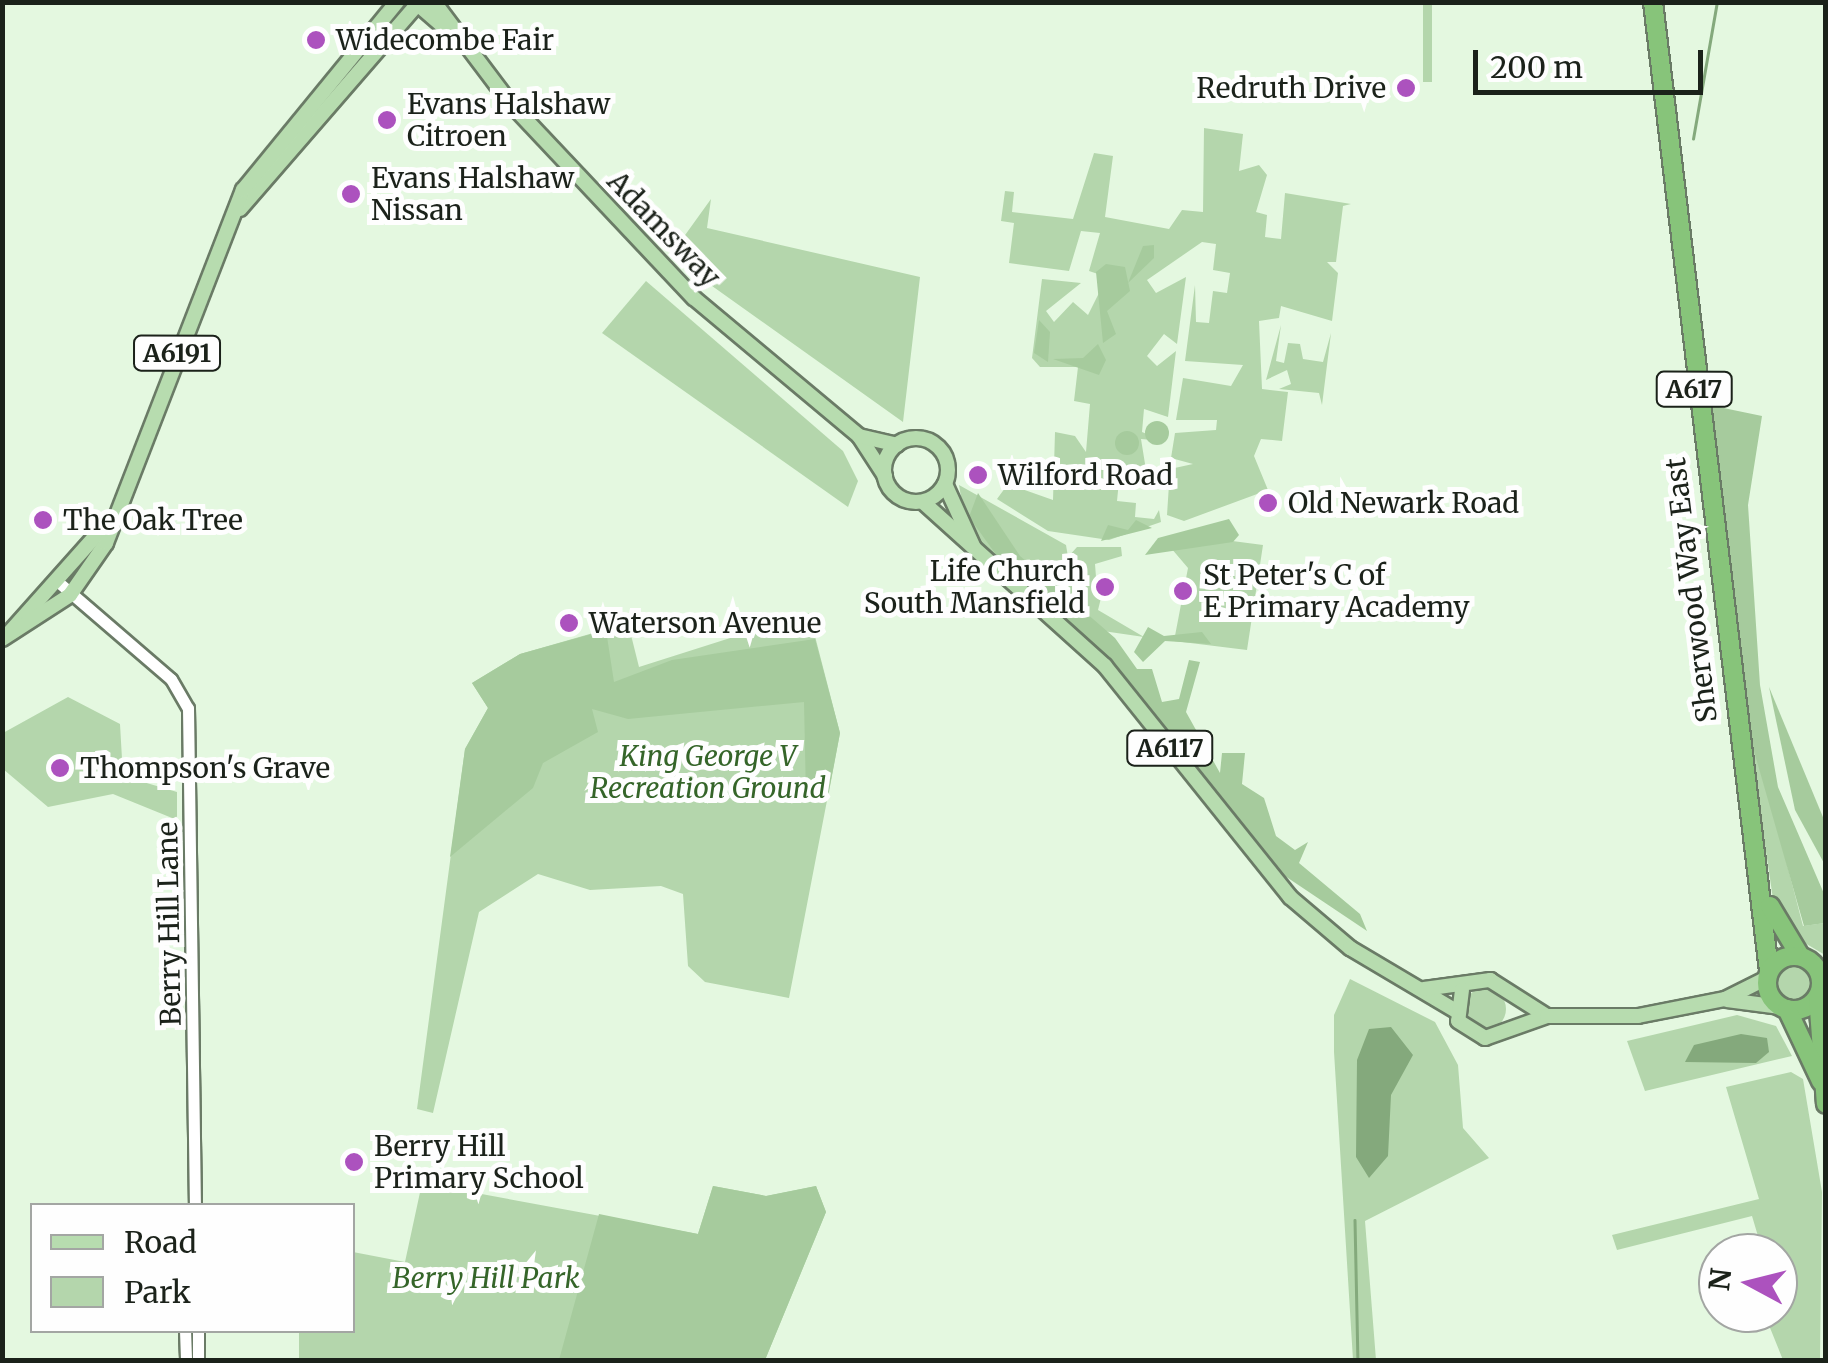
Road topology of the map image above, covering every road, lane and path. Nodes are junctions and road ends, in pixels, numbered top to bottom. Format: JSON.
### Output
{"nodes":[{"id":1,"x":398,"y":2,"type":"edge"},
{"id":2,"x":434,"y":2,"type":"edge"},
{"id":3,"x":1653,"y":2,"type":"edge"},
{"id":4,"x":414,"y":3,"type":"edge"},
{"id":5,"x":396,"y":28,"type":"junction"},
{"id":6,"x":447,"y":31,"type":"junction"},
{"id":7,"x":356,"y":51,"type":"junction"},
{"id":8,"x":236,"y":213,"type":"junction"},
{"id":9,"x":860,"y":436,"type":"junction"},
{"id":10,"x":896,"y":445,"type":"junction"},
{"id":11,"x":885,"y":476,"type":"junction"},
{"id":12,"x":946,"y":484,"type":"junction"},
{"id":13,"x":923,"y":502,"type":"junction"},
{"id":14,"x":108,"y":522,"type":"junction"},
{"id":15,"x":975,"y":549,"type":"junction"},
{"id":16,"x":57,"y":581,"type":"junction"},
{"id":17,"x":70,"y":594,"type":"junction"},
{"id":18,"x":6,"y":636,"type":"edge"},
{"id":19,"x":1757,"y":873,"type":"junction"},
{"id":20,"x":1800,"y":956,"type":"junction"},
{"id":21,"x":1768,"y":975,"type":"junction"},
{"id":22,"x":1423,"y":989,"type":"junction"},
{"id":23,"x":1462,"y":990,"type":"junction"},
{"id":24,"x":1818,"y":996,"type":"junction"},
{"id":25,"x":1513,"y":998,"type":"junction"},
{"id":26,"x":1726,"y":1000,"type":"junction"},
{"id":27,"x":1784,"y":1008,"type":"junction"},
{"id":28,"x":1456,"y":1012,"type":"junction"},
{"id":29,"x":1547,"y":1016,"type":"junction"},
{"id":30,"x":1510,"y":1024,"type":"junction"},
{"id":31,"x":1821,"y":1081,"type":"junction"},
{"id":32,"x":1826,"y":1104,"type":"edge"},
{"id":33,"x":196,"y":1203,"type":"edge"},
{"id":34,"x":185,"y":1333,"type":"edge"},
{"id":35,"x":198,"y":1333,"type":"edge"},
{"id":36,"x":186,"y":1360,"type":"edge"},
{"id":37,"x":198,"y":1360,"type":"edge"}],
"edges":[{"from":1,"to":7,"type":"main road","number":"A6191"},
{"from":2,"to":6,"type":"main road","name":"Adamsway","number":"A6117"},
{"from":3,"to":19,"type":"highway","name":"Sherwood Way East","number":"A617"},
{"from":4,"to":5,"type":"main road","number":"A6191"},
{"from":4,"to":6,"type":"main road","name":"Adamsway","number":"A6117"},
{"from":4,"to":7,"type":"main road"},
{"from":5,"to":6,"type":"main road"},
{"from":5,"to":8,"type":"main road","number":"A6191"},
{"from":6,"to":9,"type":"main road","name":"Adamsway","number":"A6117"},
{"from":7,"to":8,"type":"main road","number":"A6191"},
{"from":8,"to":14,"type":"main road","number":"A6191"},
{"from":9,"to":10,"type":"main road","name":"Adamsway","number":"A6117"},
{"from":9,"to":11,"type":"main road","name":"Adamsway","number":"A6117"},
{"from":10,"to":11,"type":"main road"},
{"from":10,"to":12,"type":"main road","number":"A6117"},
{"from":11,"to":13,"type":"main road","number":"A6117"},
{"from":12,"to":13,"type":"main road"},
{"from":12,"to":15,"type":"main road","number":"A6117"},
{"from":13,"to":15,"type":"main road","number":"A6117"},
{"from":14,"to":16,"type":"main road","number":"A6191"},
{"from":14,"to":17,"type":"main road","number":"A6191"},
{"from":15,"to":22,"type":"main road","number":"A6117"},
{"from":16,"to":17,"type":"street","name":"Berry Hill Lane"},
{"from":16,"to":18,"type":"main road","number":"A6191"},
{"from":17,"to":18,"type":"main road","number":"A6191"},
{"from":17,"to":33,"type":"street","name":"Berry Hill Lane"},
{"from":19,"to":20,"type":"highway","name":"Sherwood Way East","number":"A617"},
{"from":19,"to":21,"type":"highway","name":"Sherwood Way East","number":"A617"},
{"from":20,"to":21,"type":"highway"},
{"from":20,"to":24,"type":"highway","name":"Sherwood Way East"},
{"from":21,"to":26,"type":"main road","number":"A6117"},
{"from":21,"to":27,"type":"highway","name":"Sherwood Way East"},
{"from":22,"to":23,"type":"main road","number":"A6117"},
{"from":22,"to":28,"type":"main road","number":"A6117"},
{"from":23,"to":25,"type":"main road","number":"A6117"},
{"from":23,"to":28,"type":"main road"},
{"from":24,"to":27,"type":"highway"},
{"from":24,"to":31,"type":"highway"},
{"from":25,"to":29,"type":"main road","number":"A6117"},
{"from":25,"to":30,"type":"main road"},
{"from":26,"to":27,"type":"main road","number":"A6117"},
{"from":26,"to":29,"type":"main road","number":"A6117"},
{"from":27,"to":31,"type":"highway"},
{"from":28,"to":30,"type":"main road","number":"A6117"},
{"from":29,"to":30,"type":"main road","number":"A6117"},
{"from":31,"to":32,"type":"highway"},
{"from":34,"to":36,"type":"street"},
{"from":35,"to":37,"type":"street"}]}
